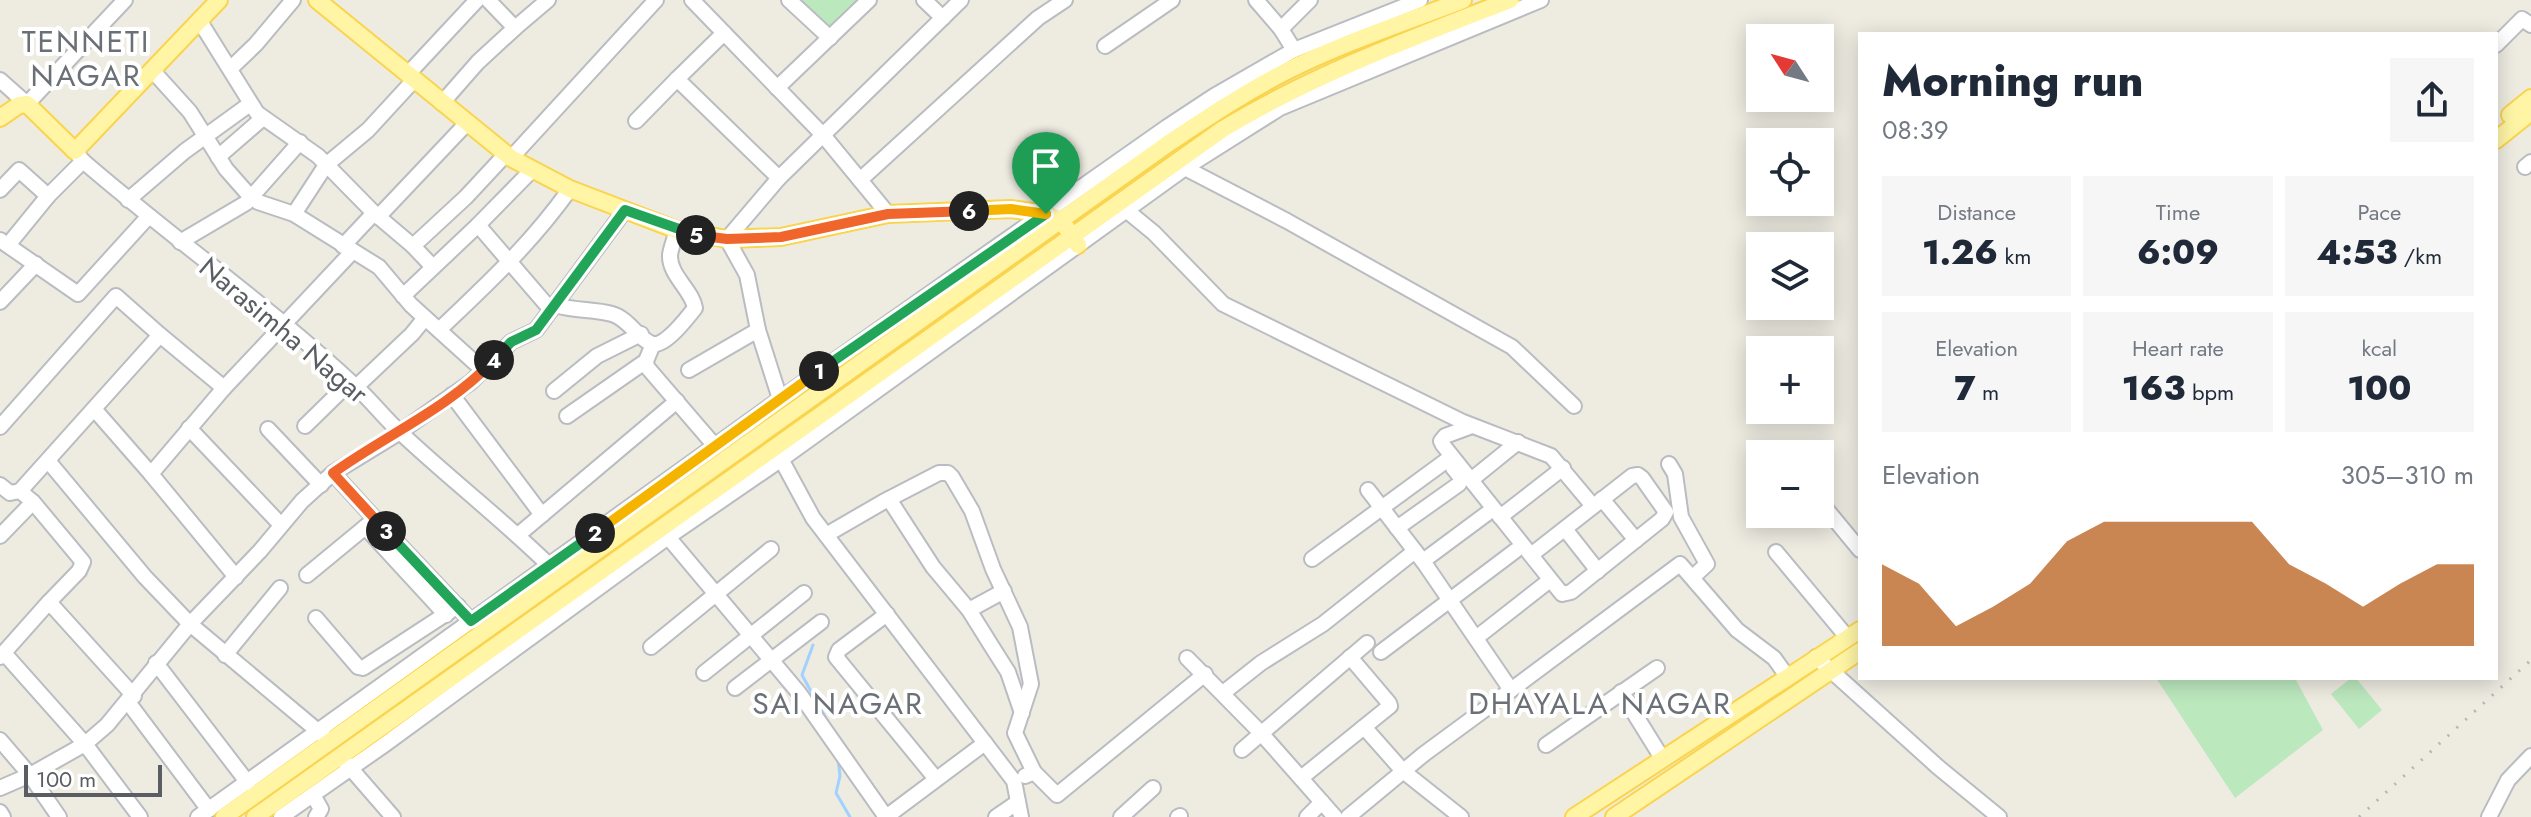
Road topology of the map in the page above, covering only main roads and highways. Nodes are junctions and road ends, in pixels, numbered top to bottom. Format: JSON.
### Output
{"nodes":[{"id":1,"x":219,"y":0,"type":"edge"},
{"id":2,"x":317,"y":0,"type":"edge"},
{"id":3,"x":1463,"y":0,"type":"edge"},
{"id":4,"x":1510,"y":0,"type":"edge"},
{"id":5,"x":2531,"y":88,"type":"edge"},
{"id":6,"x":2531,"y":98,"type":"edge"},
{"id":7,"x":2531,"y":112,"type":"edge"},
{"id":8,"x":2498,"y":113,"type":"edge"},
{"id":9,"x":0,"y":118,"type":"edge"},
{"id":10,"x":2498,"y":124,"type":"edge"},
{"id":11,"x":2498,"y":138,"type":"edge"},
{"id":12,"x":1053,"y":217,"type":"junction"},
{"id":13,"x":1075,"y":240,"type":"junction"},
{"id":14,"x":1856,"y":636,"type":"edge"},
{"id":15,"x":1858,"y":652,"type":"edge"},
{"id":16,"x":1822,"y":664,"type":"junction"},
{"id":17,"x":210,"y":815,"type":"edge"},
{"id":18,"x":255,"y":817,"type":"edge"},
{"id":19,"x":1574,"y":817,"type":"edge"},
{"id":20,"x":1589,"y":817,"type":"edge"},
{"id":21,"x":1614,"y":817,"type":"edge"}],
"edges":[{"from":1,"to":9,"type":"main road"},
{"from":2,"to":12,"type":"main road"},
{"from":3,"to":12,"type":"main road"},
{"from":4,"to":13,"type":"main road"},
{"from":5,"to":8,"type":"main road"},
{"from":6,"to":10,"type":"main road"},
{"from":7,"to":11,"type":"main road"},
{"from":12,"to":13,"type":"main road"},
{"from":12,"to":17,"type":"main road"},
{"from":13,"to":18,"type":"main road"},
{"from":14,"to":16,"type":"main road"},
{"from":15,"to":16,"type":"main road"},
{"from":16,"to":19,"type":"main road"},
{"from":16,"to":20,"type":"main road"},
{"from":16,"to":21,"type":"main road"}]}
